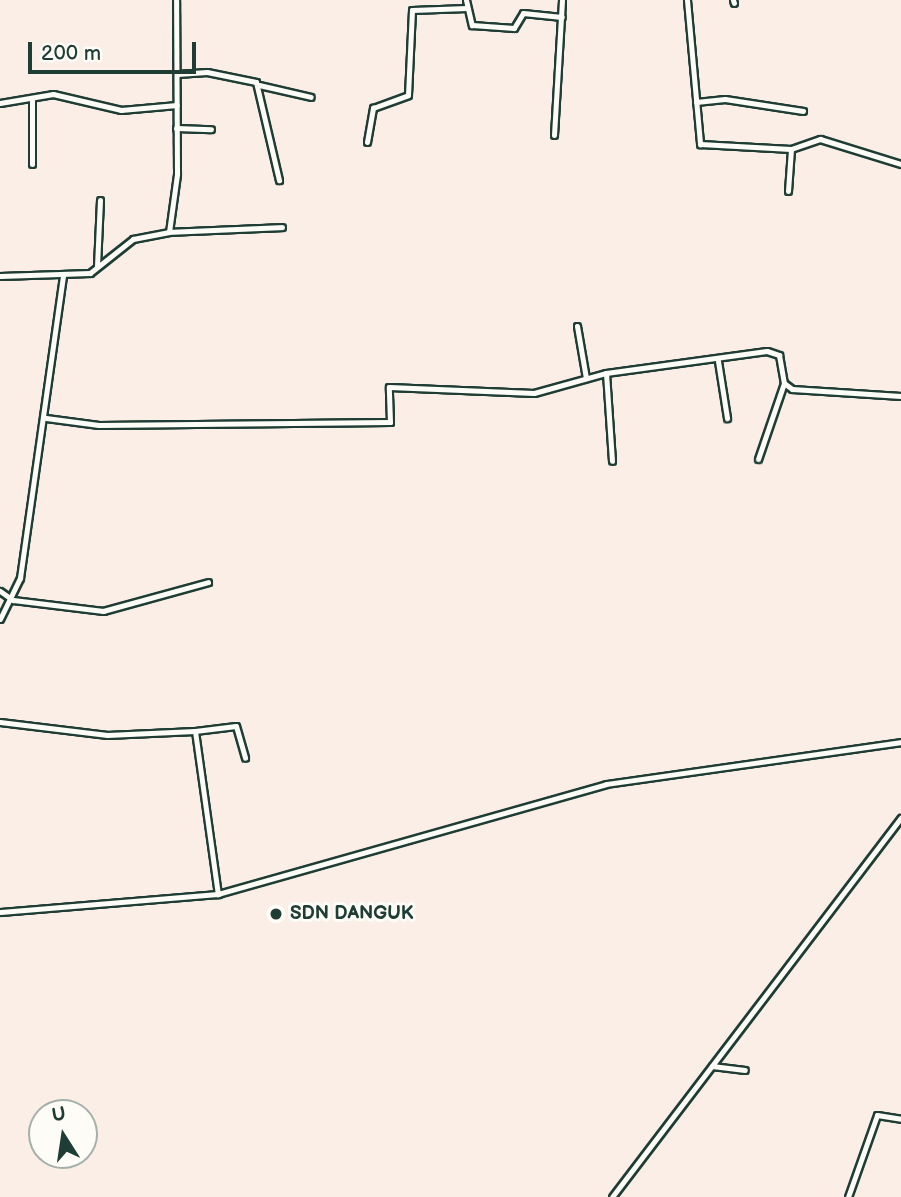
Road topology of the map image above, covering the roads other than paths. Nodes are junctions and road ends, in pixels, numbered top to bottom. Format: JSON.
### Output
{"nodes":[{"id":1,"x":176,"y":0,"type":"edge"},
{"id":2,"x":466,"y":0,"type":"edge"},
{"id":3,"x":562,"y":0,"type":"edge"},
{"id":4,"x":687,"y":0,"type":"edge"},
{"id":5,"x":467,"y":8,"type":"junction"},
{"id":6,"x":562,"y":17,"type":"junction"},
{"id":7,"x":177,"y":74,"type":"junction"},
{"id":8,"x":259,"y":85,"type":"junction"},
{"id":9,"x":311,"y":97,"type":"dead end"},
{"id":10,"x":32,"y":99,"type":"junction"},
{"id":11,"x":696,"y":102,"type":"junction"},
{"id":12,"x":0,"y":103,"type":"edge"},
{"id":13,"x":177,"y":105,"type":"junction"},
{"id":14,"x":803,"y":111,"type":"dead end"},
{"id":15,"x":176,"y":128,"type":"junction"},
{"id":16,"x":211,"y":129,"type":"dead end"},
{"id":17,"x":554,"y":135,"type":"dead end"},
{"id":18,"x":367,"y":142,"type":"dead end"},
{"id":19,"x":791,"y":149,"type":"junction"},
{"id":20,"x":32,"y":164,"type":"dead end"},
{"id":21,"x":901,"y":164,"type":"edge"},
{"id":22,"x":279,"y":180,"type":"dead end"},
{"id":23,"x":788,"y":191,"type":"dead end"},
{"id":24,"x":100,"y":200,"type":"dead end"},
{"id":25,"x":282,"y":227,"type":"dead end"},
{"id":26,"x":169,"y":232,"type":"junction"},
{"id":27,"x":97,"y":266,"type":"junction"},
{"id":28,"x":0,"y":276,"type":"edge"},
{"id":29,"x":63,"y":276,"type":"junction"},
{"id":30,"x":577,"y":327,"type":"dead end"},
{"id":31,"x":718,"y":361,"type":"junction"},
{"id":32,"x":606,"y":373,"type":"junction"},
{"id":33,"x":586,"y":378,"type":"junction"},
{"id":34,"x":784,"y":383,"type":"junction"},
{"id":35,"x":901,"y":396,"type":"edge"},
{"id":36,"x":46,"y":418,"type":"junction"},
{"id":37,"x":727,"y":418,"type":"dead end"},
{"id":38,"x":758,"y":459,"type":"dead end"},
{"id":39,"x":612,"y":461,"type":"dead end"},
{"id":40,"x":208,"y":582,"type":"dead end"},
{"id":41,"x":0,"y":591,"type":"edge"},
{"id":42,"x":13,"y":600,"type":"junction"},
{"id":43,"x":0,"y":619,"type":"edge"},
{"id":44,"x":0,"y":722,"type":"edge"},
{"id":45,"x":195,"y":731,"type":"junction"},
{"id":46,"x":901,"y":742,"type":"edge"},
{"id":47,"x":245,"y":758,"type":"dead end"},
{"id":48,"x":901,"y":817,"type":"edge"},
{"id":49,"x":274,"y":878,"type":"junction"},
{"id":50,"x":275,"y":888,"type":"dead end"},
{"id":51,"x":218,"y":894,"type":"junction"},
{"id":52,"x":0,"y":912,"type":"edge"},
{"id":53,"x":712,"y":1066,"type":"junction"},
{"id":54,"x":745,"y":1070,"type":"dead end"},
{"id":55,"x":901,"y":1119,"type":"edge"},
{"id":56,"x":612,"y":1197,"type":"edge"},
{"id":57,"x":848,"y":1197,"type":"edge"}],
"edges":[{"from":1,"to":7,"type":"street"},
{"from":2,"to":5,"type":"street"},
{"from":3,"to":6,"type":"street"},
{"from":4,"to":11,"type":"street"},
{"from":5,"to":6,"type":"street"},
{"from":5,"to":18,"type":"street"},
{"from":6,"to":17,"type":"street"},
{"from":7,"to":8,"type":"street"},
{"from":7,"to":13,"type":"street"},
{"from":8,"to":9,"type":"street"},
{"from":8,"to":22,"type":"street"},
{"from":10,"to":12,"type":"street"},
{"from":10,"to":13,"type":"street"},
{"from":10,"to":20,"type":"street"},
{"from":11,"to":14,"type":"street"},
{"from":11,"to":19,"type":"street"},
{"from":13,"to":15,"type":"street"},
{"from":15,"to":16,"type":"street"},
{"from":15,"to":26,"type":"street"},
{"from":19,"to":21,"type":"street"},
{"from":19,"to":23,"type":"street"},
{"from":24,"to":27,"type":"street"},
{"from":25,"to":26,"type":"street"},
{"from":26,"to":27,"type":"street"},
{"from":27,"to":29,"type":"street"},
{"from":28,"to":29,"type":"street"},
{"from":29,"to":36,"type":"street"},
{"from":30,"to":33,"type":"street"},
{"from":31,"to":32,"type":"street"},
{"from":31,"to":34,"type":"street"},
{"from":31,"to":37,"type":"street"},
{"from":32,"to":33,"type":"street"},
{"from":32,"to":39,"type":"street"},
{"from":33,"to":36,"type":"street"},
{"from":34,"to":35,"type":"street"},
{"from":34,"to":38,"type":"street"},
{"from":36,"to":42,"type":"street"},
{"from":40,"to":42,"type":"street"},
{"from":41,"to":42,"type":"street"},
{"from":42,"to":43,"type":"street"},
{"from":44,"to":45,"type":"street"},
{"from":45,"to":47,"type":"street"},
{"from":45,"to":51,"type":"street"},
{"from":46,"to":49,"type":"street"},
{"from":48,"to":53,"type":"street"},
{"from":49,"to":50,"type":"street"},
{"from":49,"to":51,"type":"street"},
{"from":51,"to":52,"type":"street"},
{"from":53,"to":54,"type":"street"},
{"from":53,"to":56,"type":"street"},
{"from":55,"to":57,"type":"street"}]}
